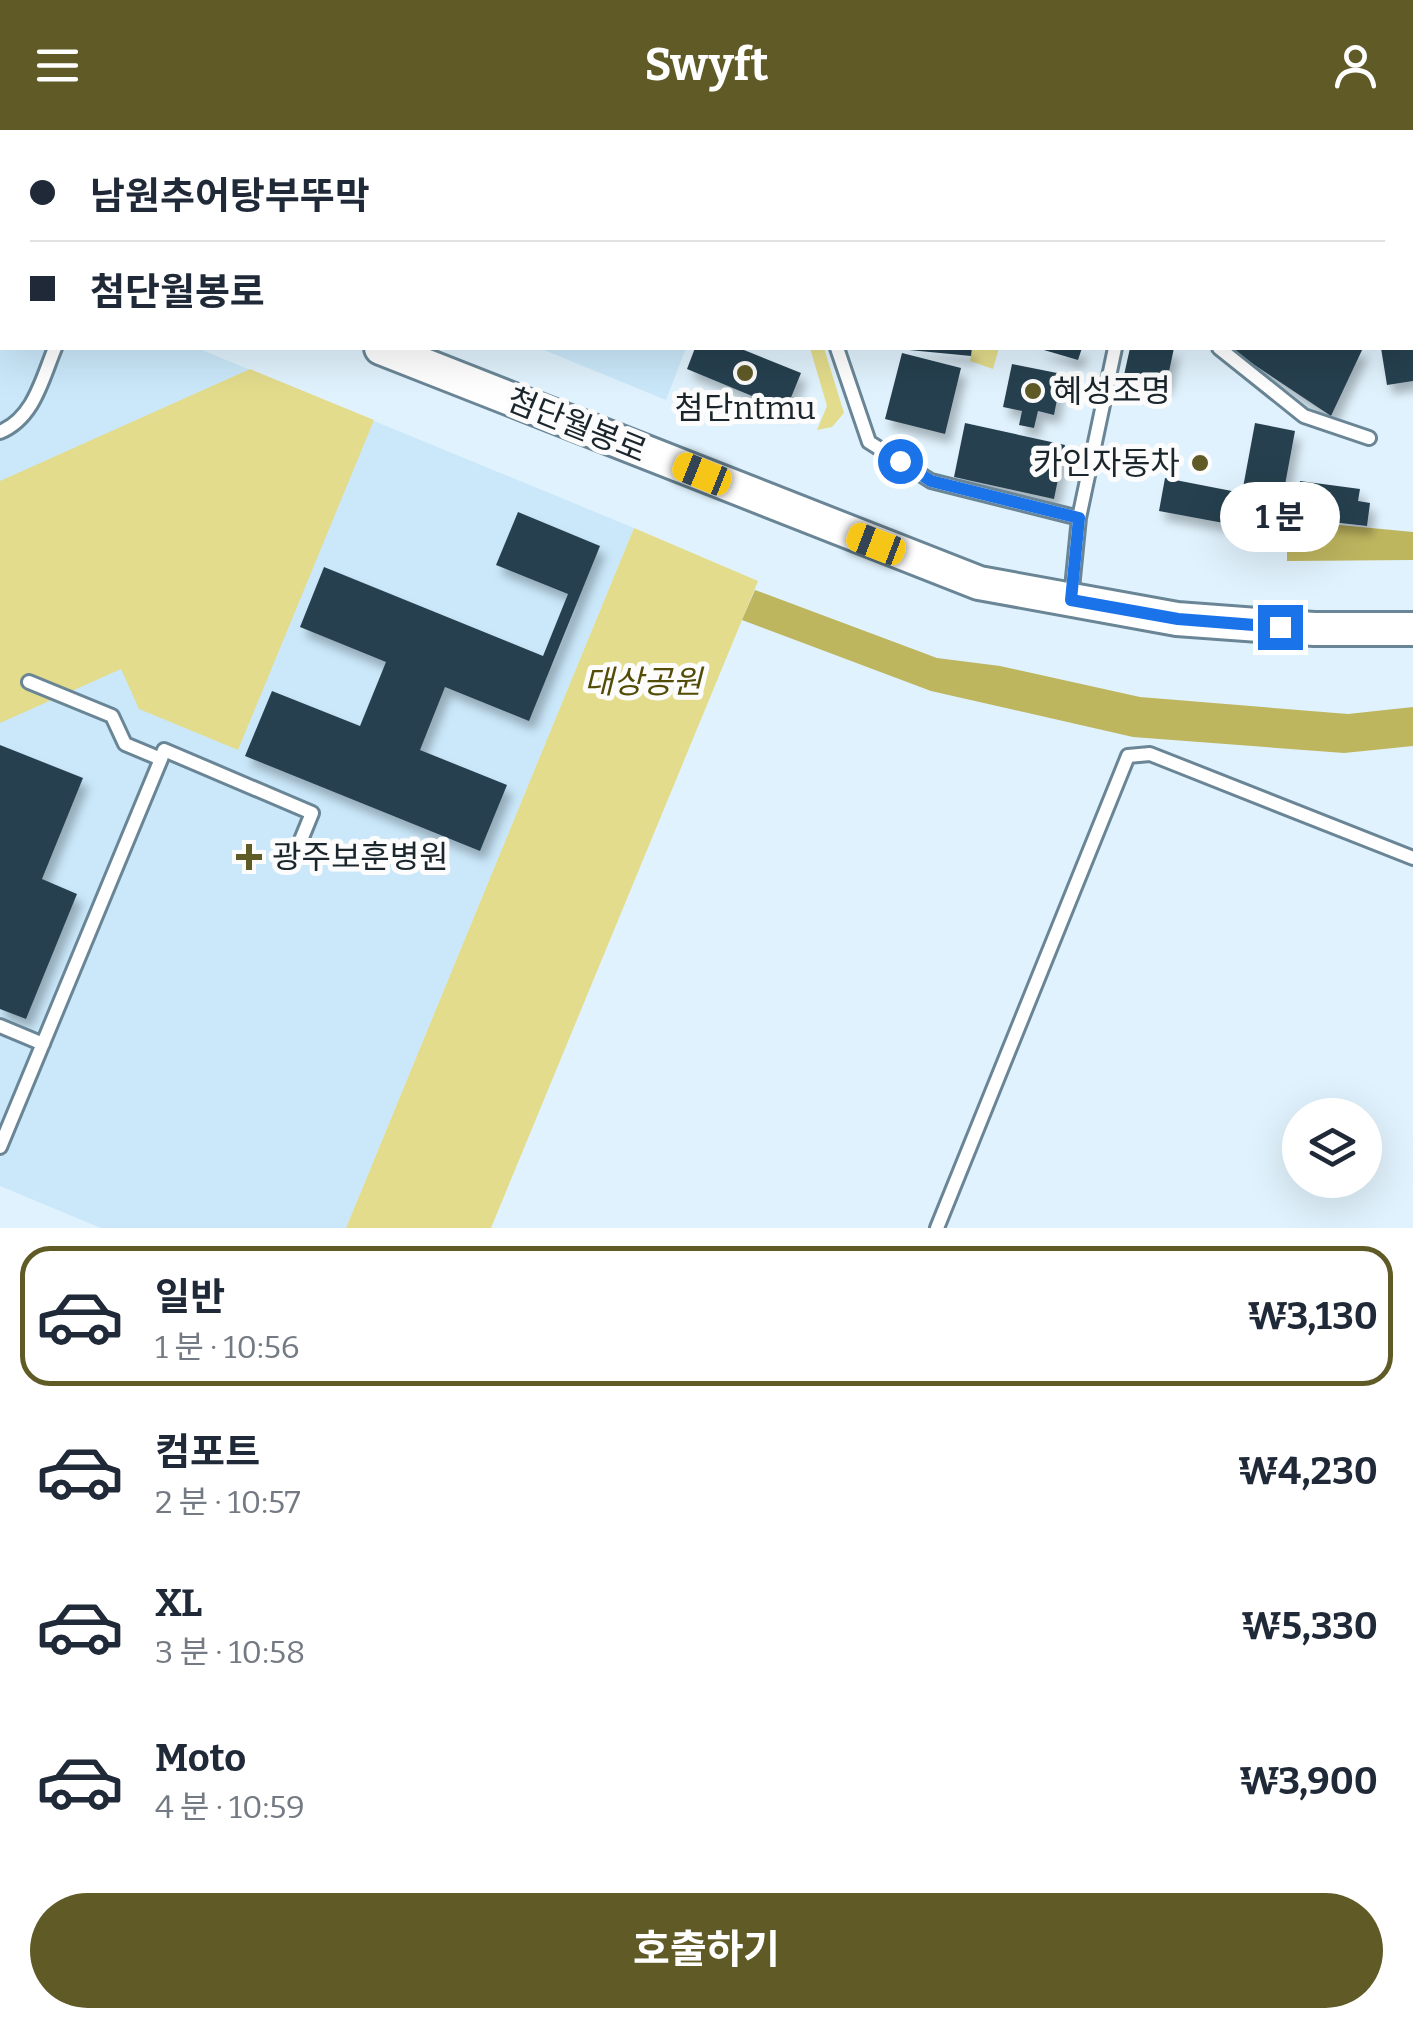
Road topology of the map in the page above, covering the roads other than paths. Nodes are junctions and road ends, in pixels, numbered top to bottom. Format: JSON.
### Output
{"nodes":[{"id":1,"x":344,"y":130,"type":"edge"},
{"id":2,"x":351,"y":130,"type":"edge"},
{"id":3,"x":54,"y":350,"type":"edge"},
{"id":4,"x":386,"y":350,"type":"edge"},
{"id":5,"x":838,"y":350,"type":"edge"},
{"id":6,"x":1115,"y":350,"type":"edge"},
{"id":7,"x":1222,"y":350,"type":"edge"},
{"id":8,"x":0,"y":432,"type":"edge"},
{"id":9,"x":1368,"y":438,"type":"dead end"},
{"id":10,"x":1079,"y":518,"type":"junction"},
{"id":11,"x":1071,"y":600,"type":"junction"},
{"id":12,"x":1413,"y":630,"type":"edge"},
{"id":13,"x":30,"y":682,"type":"dead end"},
{"id":14,"x":161,"y":759,"type":"junction"},
{"id":15,"x":301,"y":840,"type":"dead end"},
{"id":16,"x":1413,"y":858,"type":"edge"},
{"id":17,"x":0,"y":1026,"type":"edge"},
{"id":18,"x":43,"y":1044,"type":"junction"},
{"id":19,"x":0,"y":1147,"type":"edge"},
{"id":20,"x":938,"y":1228,"type":"edge"}],
"edges":[{"from":1,"to":2,"type":"lane"},
{"from":3,"to":8,"type":"lane"},
{"from":4,"to":11,"type":"street","name":"첨단월봉로"},
{"from":5,"to":10,"type":"lane"},
{"from":6,"to":10,"type":"lane"},
{"from":7,"to":9,"type":"lane"},
{"from":10,"to":11,"type":"lane"},
{"from":11,"to":12,"type":"street","name":"첨단월봉로"},
{"from":13,"to":14,"type":"lane"},
{"from":14,"to":15,"type":"lane"},
{"from":14,"to":18,"type":"lane"},
{"from":16,"to":20,"type":"lane"},
{"from":17,"to":18,"type":"lane"},
{"from":18,"to":19,"type":"lane"}]}
